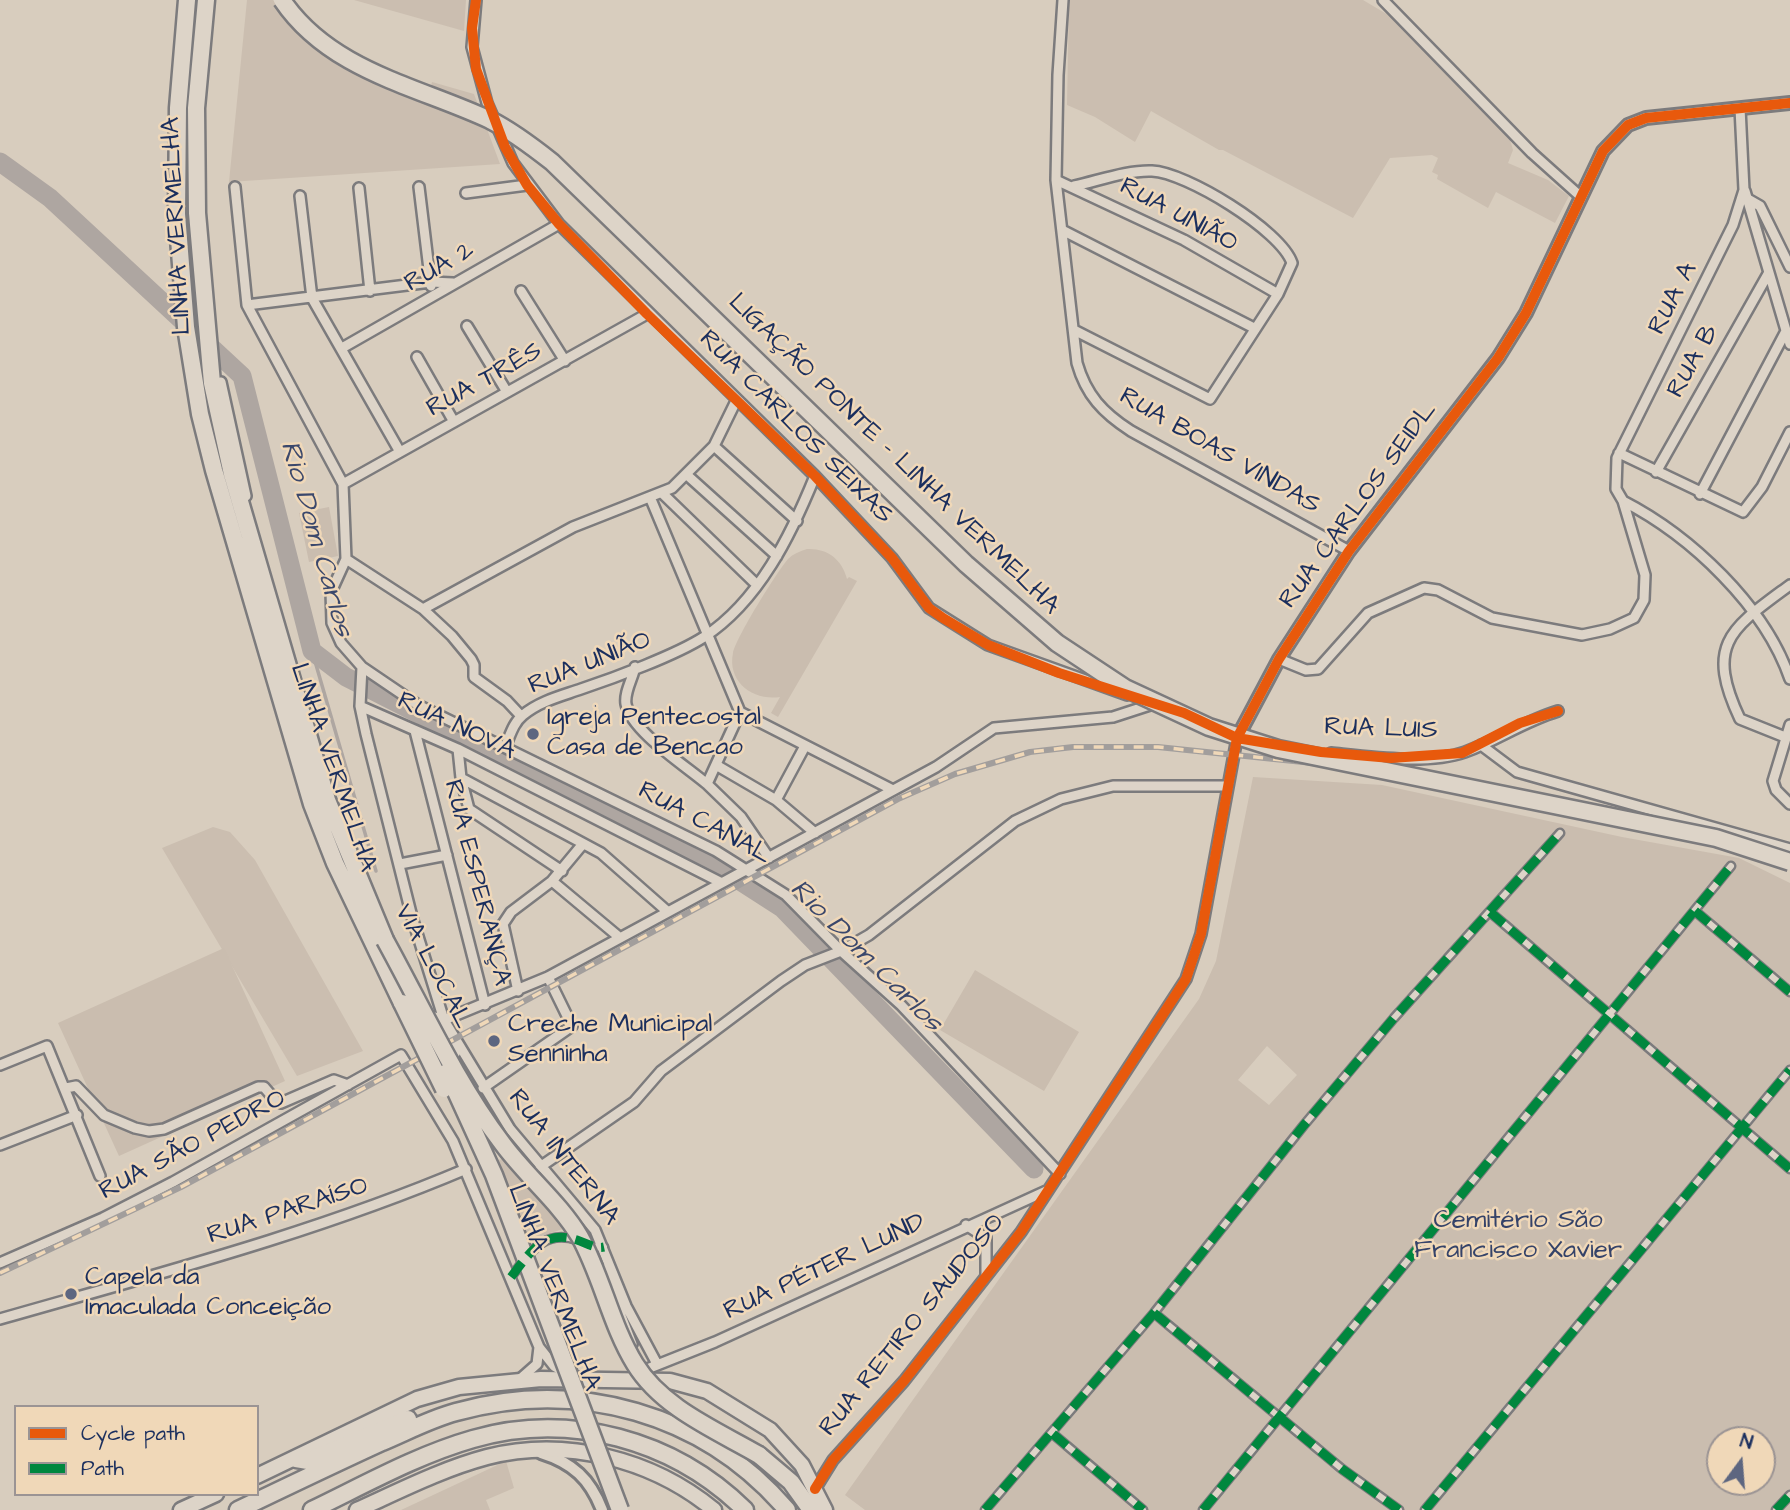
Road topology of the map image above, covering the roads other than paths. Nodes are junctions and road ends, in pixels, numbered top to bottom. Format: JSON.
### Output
{"nodes":[{"id":1,"x":187,"y":0,"type":"edge"},
{"id":2,"x":206,"y":0,"type":"edge"},
{"id":3,"x":282,"y":0,"type":"edge"},
{"id":4,"x":476,"y":0,"type":"edge"},
{"id":5,"x":1063,"y":0,"type":"edge"},
{"id":6,"x":1383,"y":0,"type":"edge"},
{"id":7,"x":1790,"y":103,"type":"edge"},
{"id":8,"x":1740,"y":108,"type":"junction"},
{"id":9,"x":1056,"y":180,"type":"junction"},
{"id":10,"x":527,"y":185,"type":"junction"},
{"id":11,"x":235,"y":187,"type":"dead end"},
{"id":12,"x":419,"y":187,"type":"dead end"},
{"id":13,"x":1073,"y":187,"type":"junction"},
{"id":14,"x":359,"y":188,"type":"dead end"},
{"id":15,"x":466,"y":193,"type":"dead end"},
{"id":16,"x":1745,"y":194,"type":"junction"},
{"id":17,"x":300,"y":196,"type":"dead end"},
{"id":18,"x":1580,"y":196,"type":"junction"},
{"id":19,"x":559,"y":224,"type":"junction"},
{"id":20,"x":1063,"y":231,"type":"junction"},
{"id":21,"x":1790,"y":267,"type":"edge"},
{"id":22,"x":1768,"y":274,"type":"junction"},
{"id":23,"x":431,"y":282,"type":"junction"},
{"id":24,"x":455,"y":283,"type":"junction"},
{"id":25,"x":370,"y":291,"type":"junction"},
{"id":26,"x":521,"y":291,"type":"dead end"},
{"id":27,"x":1278,"y":293,"type":"junction"},
{"id":28,"x":433,"y":296,"type":"junction"},
{"id":29,"x":312,"y":299,"type":"junction"},
{"id":30,"x":247,"y":305,"type":"junction"},
{"id":31,"x":647,"y":314,"type":"junction"},
{"id":32,"x":467,"y":326,"type":"dead end"},
{"id":33,"x":1254,"y":328,"type":"junction"},
{"id":34,"x":1074,"y":330,"type":"junction"},
{"id":35,"x":1786,"y":331,"type":"junction"},
{"id":36,"x":1790,"y":344,"type":"edge"},
{"id":37,"x":342,"y":348,"type":"junction"},
{"id":38,"x":416,"y":357,"type":"dead end"},
{"id":39,"x":565,"y":361,"type":"junction"},
{"id":40,"x":221,"y":382,"type":"dead end"},
{"id":41,"x":507,"y":392,"type":"junction"},
{"id":42,"x":736,"y":401,"type":"junction"},
{"id":43,"x":454,"y":422,"type":"junction"},
{"id":44,"x":1790,"y":432,"type":"edge"},
{"id":45,"x":713,"y":446,"type":"junction"},
{"id":46,"x":400,"y":452,"type":"junction"},
{"id":47,"x":1619,"y":453,"type":"junction"},
{"id":48,"x":1656,"y":472,"type":"junction"},
{"id":49,"x":687,"y":475,"type":"junction"},
{"id":50,"x":815,"y":477,"type":"junction"},
{"id":51,"x":343,"y":484,"type":"junction"},
{"id":52,"x":662,"y":493,"type":"junction"},
{"id":53,"x":1700,"y":494,"type":"junction"},
{"id":54,"x":650,"y":497,"type":"junction"},
{"id":55,"x":1623,"y":501,"type":"junction"},
{"id":56,"x":797,"y":521,"type":"junction"},
{"id":57,"x":1349,"y":551,"type":"junction"},
{"id":58,"x":777,"y":556,"type":"junction"},
{"id":59,"x":346,"y":559,"type":"junction"},
{"id":60,"x":756,"y":584,"type":"junction"},
{"id":61,"x":1790,"y":585,"type":"edge"},
{"id":62,"x":422,"y":609,"type":"junction"},
{"id":63,"x":1753,"y":610,"type":"junction"},
{"id":64,"x":706,"y":636,"type":"junction"},
{"id":65,"x":1279,"y":659,"type":"junction"},
{"id":66,"x":635,"y":667,"type":"junction"},
{"id":67,"x":362,"y":672,"type":"junction"},
{"id":68,"x":1790,"y":679,"type":"edge"},
{"id":69,"x":360,"y":702,"type":"junction"},
{"id":70,"x":1153,"y":704,"type":"junction"},
{"id":71,"x":1558,"y":711,"type":"dead end"},
{"id":72,"x":740,"y":712,"type":"junction"},
{"id":73,"x":521,"y":716,"type":"junction"},
{"id":74,"x":1790,"y":725,"type":"edge"},
{"id":75,"x":415,"y":731,"type":"junction"},
{"id":76,"x":1785,"y":737,"type":"junction"},
{"id":77,"x":1237,"y":738,"type":"junction"},
{"id":78,"x":1481,"y":745,"type":"junction"},
{"id":79,"x":805,"y":746,"type":"junction"},
{"id":80,"x":505,"y":747,"type":"junction"},
{"id":81,"x":458,"y":749,"type":"junction"},
{"id":82,"x":716,"y":765,"type":"junction"},
{"id":83,"x":461,"y":778,"type":"junction"},
{"id":84,"x":707,"y":784,"type":"junction"},
{"id":85,"x":1228,"y":786,"type":"junction"},
{"id":86,"x":891,"y":789,"type":"junction"},
{"id":87,"x":776,"y":800,"type":"junction"},
{"id":88,"x":1790,"y":804,"type":"edge"},
{"id":89,"x":815,"y":833,"type":"junction"},
{"id":90,"x":1560,"y":833,"type":"dead end"},
{"id":91,"x":582,"y":845,"type":"junction"},
{"id":92,"x":1790,"y":849,"type":"edge"},
{"id":93,"x":447,"y":855,"type":"junction"},
{"id":94,"x":769,"y":858,"type":"junction"},
{"id":95,"x":1790,"y":862,"type":"edge"},
{"id":96,"x":400,"y":864,"type":"junction"},
{"id":97,"x":1731,"y":866,"type":"dead end"},
{"id":98,"x":742,"y":870,"type":"junction"},
{"id":99,"x":562,"y":871,"type":"junction"},
{"id":100,"x":724,"y":880,"type":"junction"},
{"id":101,"x":552,"y":881,"type":"junction"},
{"id":102,"x":1695,"y":911,"type":"junction"},
{"id":103,"x":668,"y":912,"type":"junction"},
{"id":104,"x":1490,"y":912,"type":"junction"},
{"id":105,"x":619,"y":937,"type":"junction"},
{"id":106,"x":385,"y":940,"type":"junction"},
{"id":107,"x":837,"y":953,"type":"junction"},
{"id":108,"x":548,"y":977,"type":"junction"},
{"id":109,"x":518,"y":991,"type":"junction"},
{"id":110,"x":1790,"y":992,"type":"edge"},
{"id":111,"x":485,"y":1005,"type":"junction"},
{"id":112,"x":1609,"y":1016,"type":"junction"},
{"id":113,"x":444,"y":1020,"type":"junction"},
{"id":114,"x":0,"y":1065,"type":"edge"},
{"id":115,"x":1790,"y":1070,"type":"edge"},
{"id":116,"x":348,"y":1085,"type":"junction"},
{"id":117,"x":66,"y":1088,"type":"junction"},
{"id":118,"x":482,"y":1088,"type":"junction"},
{"id":119,"x":77,"y":1115,"type":"junction"},
{"id":120,"x":1742,"y":1129,"type":"junction"},
{"id":121,"x":0,"y":1145,"type":"edge"},
{"id":122,"x":540,"y":1167,"type":"junction"},
{"id":123,"x":466,"y":1169,"type":"junction"},
{"id":124,"x":1790,"y":1169,"type":"edge"},
{"id":125,"x":1060,"y":1174,"type":"junction"},
{"id":126,"x":100,"y":1176,"type":"dead end"},
{"id":127,"x":1047,"y":1191,"type":"junction"},
{"id":128,"x":965,"y":1225,"type":"junction"},
{"id":129,"x":591,"y":1245,"type":"junction"},
{"id":130,"x":604,"y":1247,"type":"junction"},
{"id":131,"x":0,"y":1263,"type":"edge"},
{"id":132,"x":986,"y":1276,"type":"junction"},
{"id":133,"x":511,"y":1277,"type":"junction"},
{"id":134,"x":1154,"y":1313,"type":"junction"},
{"id":135,"x":0,"y":1319,"type":"edge"},
{"id":136,"x":540,"y":1348,"type":"junction"},
{"id":137,"x":657,"y":1364,"type":"junction"},
{"id":138,"x":648,"y":1368,"type":"junction"},
{"id":139,"x":576,"y":1379,"type":"junction"},
{"id":140,"x":519,"y":1380,"type":"junction"},
{"id":141,"x":619,"y":1381,"type":"junction"},
{"id":142,"x":493,"y":1403,"type":"junction"},
{"id":143,"x":1281,"y":1418,"type":"junction"},
{"id":144,"x":1052,"y":1434,"type":"junction"},
{"id":145,"x":532,"y":1450,"type":"junction"},
{"id":146,"x":296,"y":1459,"type":"junction"},
{"id":147,"x":259,"y":1475,"type":"edge"},
{"id":148,"x":816,"y":1489,"type":"junction"},
{"id":149,"x":1790,"y":1494,"type":"edge"},
{"id":150,"x":212,"y":1496,"type":"edge"},
{"id":151,"x":181,"y":1510,"type":"edge"},
{"id":152,"x":238,"y":1510,"type":"edge"},
{"id":153,"x":312,"y":1510,"type":"edge"},
{"id":154,"x":357,"y":1510,"type":"edge"},
{"id":155,"x":602,"y":1510,"type":"edge"},
{"id":156,"x":611,"y":1510,"type":"edge"},
{"id":157,"x":620,"y":1510,"type":"edge"},
{"id":158,"x":714,"y":1510,"type":"edge"},
{"id":159,"x":745,"y":1510,"type":"edge"},
{"id":160,"x":788,"y":1510,"type":"edge"},
{"id":161,"x":810,"y":1510,"type":"edge"},
{"id":162,"x":825,"y":1510,"type":"edge"},
{"id":163,"x":985,"y":1510,"type":"edge"},
{"id":164,"x":1143,"y":1510,"type":"edge"},
{"id":165,"x":1203,"y":1510,"type":"edge"},
{"id":166,"x":1399,"y":1510,"type":"edge"},
{"id":167,"x":1425,"y":1510,"type":"edge"},
{"id":168,"x":1776,"y":1510,"type":"edge"}],
"edges":[{"from":1,"to":156,"type":"highway","name":"LINHA VERMELHA","bridge":true},
{"from":2,"to":106,"type":"highway","name":"LINHA VERMELHA"},
{"from":3,"to":95,"type":"highway","name":"LIGAÇÃO PONTE - LINHA VERMELHA","bridge":true},
{"from":4,"to":10,"type":"street","name":"RUA CARLOS SEIXAS"},
{"from":5,"to":9,"type":"street","name":"RUA BOAS VINDAS"},
{"from":6,"to":18,"type":"street"},
{"from":7,"to":8,"type":"street","name":"RUA CARLOS SEIDL"},
{"from":8,"to":16,"type":"street","name":"RUA A"},
{"from":8,"to":18,"type":"street","name":"RUA CARLOS SEIDL"},
{"from":9,"to":13,"type":"street","name":"RUA UNIÃO"},
{"from":9,"to":20,"type":"street","name":"RUA BOAS VINDAS"},
{"from":10,"to":15,"type":"street"},
{"from":10,"to":19,"type":"street","name":"RUA CARLOS SEIXAS"},
{"from":11,"to":30,"type":"street"},
{"from":12,"to":23,"type":"street"},
{"from":13,"to":27,"type":"street","name":"RUA UNIÃO"},
{"from":13,"to":27,"type":"street"},
{"from":14,"to":25,"type":"street"},
{"from":16,"to":21,"type":"street"},
{"from":16,"to":22,"type":"street"},
{"from":16,"to":47,"type":"street","name":"RUA A"},
{"from":17,"to":29,"type":"street"},
{"from":18,"to":57,"type":"street","name":"RUA CARLOS SEIDL"},
{"from":19,"to":24,"type":"street","name":"RUA 2"},
{"from":19,"to":31,"type":"street","name":"RUA CARLOS SEIXAS"},
{"from":20,"to":33,"type":"street"},
{"from":20,"to":34,"type":"street","name":"RUA BOAS VINDAS"},
{"from":22,"to":35,"type":"street"},
{"from":22,"to":48,"type":"street","name":"RUA B"},
{"from":23,"to":24,"type":"street"},
{"from":23,"to":25,"type":"street"},
{"from":23,"to":28,"type":"street"},
{"from":24,"to":28,"type":"street","name":"RUA 2"},
{"from":25,"to":29,"type":"street"},
{"from":26,"to":39,"type":"street"},
{"from":27,"to":33,"type":"street"},
{"from":28,"to":37,"type":"street","name":"RUA 2"},
{"from":29,"to":30,"type":"street"},
{"from":29,"to":37,"type":"street"},
{"from":30,"to":51,"type":"street"},
{"from":31,"to":39,"type":"street","name":"RUA TRÊS"},
{"from":31,"to":42,"type":"street","name":"RUA CARLOS SEIXAS"},
{"from":32,"to":41,"type":"street"},
{"from":33,"to":34,"type":"street"},
{"from":34,"to":57,"type":"street","name":"RUA BOAS VINDAS"},
{"from":35,"to":36,"type":"street"},
{"from":35,"to":53,"type":"street"},
{"from":37,"to":46,"type":"street"},
{"from":38,"to":43,"type":"street"},
{"from":39,"to":41,"type":"street","name":"RUA TRÊS"},
{"from":40,"to":129,"type":"street","name":"VIA LOCAL"},
{"from":41,"to":43,"type":"street","name":"RUA TRÊS"},
{"from":42,"to":45,"type":"street"},
{"from":42,"to":50,"type":"street","name":"RUA CARLOS SEIXAS"},
{"from":43,"to":46,"type":"street","name":"RUA TRÊS"},
{"from":44,"to":53,"type":"street"},
{"from":45,"to":49,"type":"street"},
{"from":45,"to":56,"type":"street"},
{"from":46,"to":51,"type":"street","name":"RUA TRÊS"},
{"from":47,"to":48,"type":"street"},
{"from":47,"to":55,"type":"street","name":"RUA A"},
{"from":48,"to":53,"type":"street"},
{"from":49,"to":52,"type":"street"},
{"from":49,"to":58,"type":"street"},
{"from":50,"to":56,"type":"street","name":"RUA UNIÃO"},
{"from":50,"to":70,"type":"street","name":"RUA CARLOS SEIXAS"},
{"from":51,"to":59,"type":"street"},
{"from":52,"to":54,"type":"street"},
{"from":52,"to":60,"type":"street"},
{"from":54,"to":62,"type":"street"},
{"from":54,"to":64,"type":"street"},
{"from":55,"to":63,"type":"street"},
{"from":55,"to":65,"type":"street","name":"RUA A"},
{"from":56,"to":58,"type":"street","name":"RUA UNIÃO"},
{"from":57,"to":65,"type":"street","name":"RUA CARLOS SEIDL"},
{"from":58,"to":60,"type":"street","name":"RUA UNIÃO"},
{"from":59,"to":62,"type":"street"},
{"from":59,"to":67,"type":"street","name":"RUA CANAL"},
{"from":60,"to":64,"type":"street","name":"RUA UNIÃO"},
{"from":61,"to":63,"type":"street"},
{"from":62,"to":73,"type":"street"},
{"from":63,"to":68,"type":"street"},
{"from":63,"to":76,"type":"street"},
{"from":64,"to":66,"type":"street","name":"RUA UNIÃO"},
{"from":64,"to":72,"type":"street"},
{"from":65,"to":77,"type":"street","name":"RUA CARLOS SEIDL"},
{"from":66,"to":73,"type":"street","name":"RUA UNIÃO"},
{"from":66,"to":84,"type":"street"},
{"from":67,"to":69,"type":"street","name":"RUA INTERNA"},
{"from":67,"to":80,"type":"street","name":"RUA CANAL"},
{"from":69,"to":75,"type":"street","name":"RUA NOVA"},
{"from":69,"to":96,"type":"street","name":"RUA INTERNA"},
{"from":70,"to":77,"type":"street","name":"RUA CARLOS SEIXAS"},
{"from":70,"to":86,"type":"street"},
{"from":71,"to":78,"type":"street","name":"RUA LUIS"},
{"from":72,"to":79,"type":"street"},
{"from":72,"to":82,"type":"street"},
{"from":73,"to":80,"type":"street","name":"RUA UNIÃO"},
{"from":74,"to":76,"type":"street"},
{"from":75,"to":81,"type":"street","name":"RUA NOVA"},
{"from":75,"to":93,"type":"street","name":"RUA ESPERANÇA"},
{"from":76,"to":88,"type":"street"},
{"from":77,"to":78,"type":"street","name":"RUA LUIS"},
{"from":77,"to":85,"type":"street","name":"RUA CARLOS SEIDL"},
{"from":78,"to":92,"type":"street"},
{"from":79,"to":86,"type":"street"},
{"from":79,"to":87,"type":"street"},
{"from":80,"to":98,"type":"street","name":"RUA CANAL"},
{"from":81,"to":83,"type":"street"},
{"from":81,"to":100,"type":"street","name":"RUA NOVA"},
{"from":82,"to":84,"type":"street"},
{"from":82,"to":87,"type":"street"},
{"from":83,"to":91,"type":"street"},
{"from":83,"to":99,"type":"street"},
{"from":84,"to":94,"type":"street"},
{"from":85,"to":107,"type":"street"},
{"from":85,"to":125,"type":"street","name":"RUA CARLOS SEIDL"},
{"from":86,"to":89,"type":"street"},
{"from":87,"to":89,"type":"street"},
{"from":89,"to":94,"type":"street"},
{"from":90,"to":104,"type":"street"},
{"from":91,"to":99,"type":"street"},
{"from":91,"to":103,"type":"street"},
{"from":93,"to":96,"type":"street"},
{"from":93,"to":111,"type":"street","name":"RUA ESPERANÇA"},
{"from":94,"to":98,"type":"street"},
{"from":96,"to":113,"type":"street","name":"RUA INTERNA"},
{"from":97,"to":102,"type":"street"},
{"from":98,"to":100,"type":"street"},
{"from":98,"to":107,"type":"street","name":"RUA CANAL"},
{"from":99,"to":101,"type":"street"},
{"from":100,"to":103,"type":"street"},
{"from":101,"to":105,"type":"street"},
{"from":101,"to":109,"type":"street"},
{"from":102,"to":110,"type":"street"},
{"from":102,"to":112,"type":"street"},
{"from":103,"to":105,"type":"street"},
{"from":104,"to":112,"type":"street"},
{"from":104,"to":134,"type":"street"},
{"from":105,"to":108,"type":"street"},
{"from":106,"to":157,"type":"highway","name":"LINHA VERMELHA","bridge":true},
{"from":106,"to":161,"type":"highway","bridge":true},
{"from":107,"to":122,"type":"street"},
{"from":107,"to":125,"type":"street","name":"RUA CANAL"},
{"from":108,"to":109,"type":"street"},
{"from":108,"to":118,"type":"street"},
{"from":109,"to":111,"type":"street"},
{"from":111,"to":113,"type":"street"},
{"from":112,"to":120,"type":"street"},
{"from":112,"to":143,"type":"street"},
{"from":113,"to":118,"type":"street","name":"RUA INTERNA"},
{"from":114,"to":117,"type":"street"},
{"from":115,"to":120,"type":"street"},
{"from":116,"to":117,"type":"street"},
{"from":116,"to":123,"type":"street","name":"RUA SÃO PEDRO"},
{"from":116,"to":131,"type":"street","name":"RUA SÃO PEDRO"},
{"from":117,"to":119,"type":"street"},
{"from":118,"to":122,"type":"street","name":"RUA INTERNA"},
{"from":119,"to":121,"type":"street"},
{"from":119,"to":126,"type":"street"},
{"from":120,"to":124,"type":"street"},
{"from":120,"to":167,"type":"street"},
{"from":122,"to":130,"type":"street","name":"RUA INTERNA"},
{"from":123,"to":133,"type":"street"},
{"from":123,"to":135,"type":"street","name":"RUA PARAÍSO"},
{"from":125,"to":127,"type":"street","name":"RUA CARLOS SEIDL"},
{"from":127,"to":128,"type":"street","name":"RUA PÉTER LUND"},
{"from":127,"to":132,"type":"street","name":"RUA RETIRO SAUDOSO"},
{"from":128,"to":132,"type":"street"},
{"from":128,"to":137,"type":"street","name":"RUA PÉTER LUND"},
{"from":129,"to":130,"type":"street"},
{"from":129,"to":133,"type":"street"},
{"from":129,"to":138,"type":"street","name":"VIA LOCAL"},
{"from":130,"to":137,"type":"street","name":"RUA INTERNA"},
{"from":132,"to":148,"type":"street","name":"RUA RETIRO SAUDOSO"},
{"from":133,"to":136,"type":"street"},
{"from":134,"to":143,"type":"street"},
{"from":134,"to":144,"type":"street"},
{"from":136,"to":139,"type":"street"},
{"from":136,"to":140,"type":"street"},
{"from":137,"to":138,"type":"street","name":"RUA PÉTER LUND"},
{"from":138,"to":141,"type":"street","name":"RUA PÉTER LUND"},
{"from":139,"to":140,"type":"highway"},
{"from":139,"to":141,"type":"highway"},
{"from":140,"to":146,"type":"highway"},
{"from":141,"to":148,"type":"highway"},
{"from":142,"to":146,"type":"highway"},
{"from":142,"to":152,"type":"highway"},
{"from":142,"to":160,"type":"highway"},
{"from":143,"to":165,"type":"street"},
{"from":143,"to":166,"type":"street"},
{"from":144,"to":163,"type":"street"},
{"from":144,"to":164,"type":"street"},
{"from":145,"to":154,"type":"highway"},
{"from":145,"to":155,"type":"street"},
{"from":145,"to":158,"type":"highway"},
{"from":146,"to":147,"type":"highway"},
{"from":148,"to":162,"type":"highway"},
{"from":149,"to":168,"type":"street"},
{"from":150,"to":151,"type":"highway"},
{"from":153,"to":159,"type":"highway"}]}
